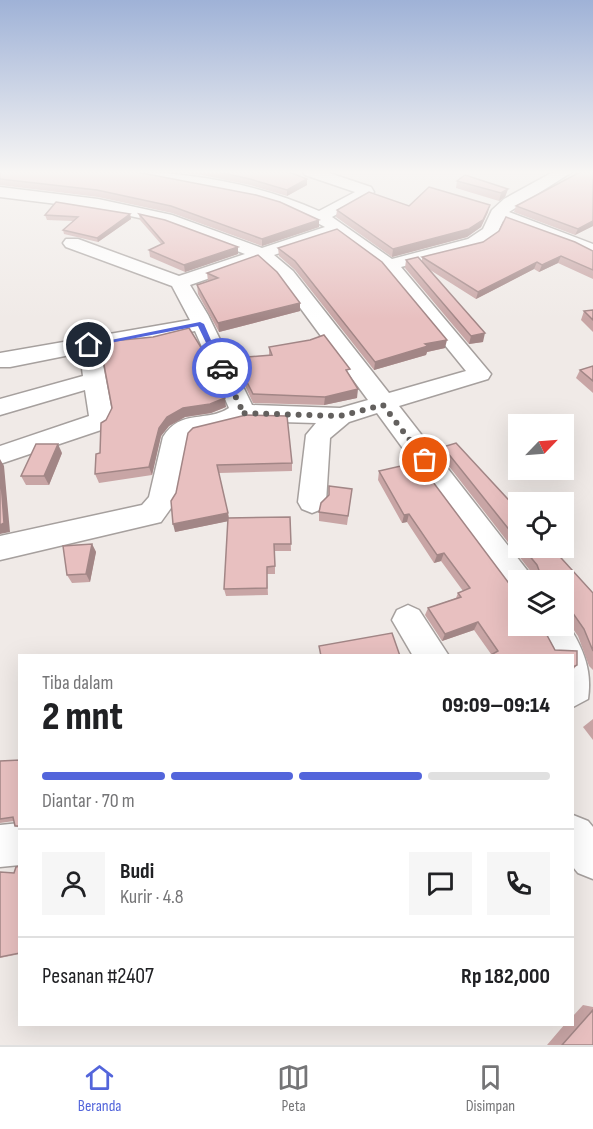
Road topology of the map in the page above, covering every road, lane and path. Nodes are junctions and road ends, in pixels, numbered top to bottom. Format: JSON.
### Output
{"nodes":[{"id":1,"x":174,"y":221,"type":"edge"},
{"id":2,"x":326,"y":221,"type":"edge"},
{"id":3,"x":495,"y":221,"type":"edge"},
{"id":4,"x":522,"y":221,"type":"edge"},
{"id":5,"x":338,"y":228,"type":"junction"},
{"id":6,"x":551,"y":234,"type":"junction"},
{"id":7,"x":72,"y":243,"type":"dead end"},
{"id":8,"x":530,"y":243,"type":"edge"},
{"id":9,"x":589,"y":244,"type":"edge"},
{"id":10,"x":262,"y":254,"type":"junction"},
{"id":11,"x":389,"y":265,"type":"junction"},
{"id":12,"x":178,"y":282,"type":"junction"},
{"id":13,"x":200,"y":324,"type":"junction"},
{"id":14,"x":89,"y":345,"type":"junction"},
{"id":15,"x":0,"y":360,"type":"edge"},
{"id":16,"x":95,"y":380,"type":"junction"},
{"id":17,"x":383,"y":405,"type":"junction"},
{"id":18,"x":0,"y":407,"type":"edge"},
{"id":19,"x":240,"y":413,"type":"junction"},
{"id":20,"x":340,"y":416,"type":"junction"},
{"id":21,"x":0,"y":456,"type":"edge"},
{"id":22,"x":312,"y":502,"type":"dead end"},
{"id":23,"x":0,"y":548,"type":"edge"},
{"id":24,"x":508,"y":570,"type":"edge"},
{"id":25,"x":408,"y":620,"type":"dead end"},
{"id":26,"x":557,"y":636,"type":"edge"},
{"id":27,"x":431,"y":654,"type":"edge"},
{"id":28,"x":569,"y":654,"type":"edge"},
{"id":29,"x":574,"y":669,"type":"edge"},
{"id":30,"x":574,"y":689,"type":"edge"},
{"id":31,"x":574,"y":837,"type":"edge"},
{"id":32,"x":18,"y":844,"type":"edge"},
{"id":33,"x":0,"y":846,"type":"edge"},
{"id":34,"x":593,"y":858,"type":"edge"}],
"edges":[{"from":1,"to":10,"type":"street"},
{"from":2,"to":5,"type":"street"},
{"from":3,"to":11,"type":"street"},
{"from":4,"to":6,"type":"street"},
{"from":5,"to":10,"type":"street"},
{"from":5,"to":11,"type":"street"},
{"from":6,"to":8,"type":"street"},
{"from":6,"to":9,"type":"street"},
{"from":7,"to":12,"type":"street"},
{"from":10,"to":12,"type":"street"},
{"from":10,"to":17,"type":"street"},
{"from":11,"to":17,"type":"street"},
{"from":12,"to":13,"type":"street"},
{"from":13,"to":14,"type":"street"},
{"from":13,"to":19,"type":"street"},
{"from":14,"to":15,"type":"street"},
{"from":14,"to":16,"type":"street"},
{"from":16,"to":18,"type":"street"},
{"from":16,"to":21,"type":"street"},
{"from":17,"to":20,"type":"street"},
{"from":17,"to":24,"type":"street"},
{"from":19,"to":20,"type":"street"},
{"from":19,"to":23,"type":"street"},
{"from":20,"to":22,"type":"street"},
{"from":25,"to":27,"type":"street"},
{"from":26,"to":28,"type":"street"},
{"from":29,"to":30,"type":"street"},
{"from":31,"to":34,"type":"street"},
{"from":32,"to":33,"type":"street"}]}
